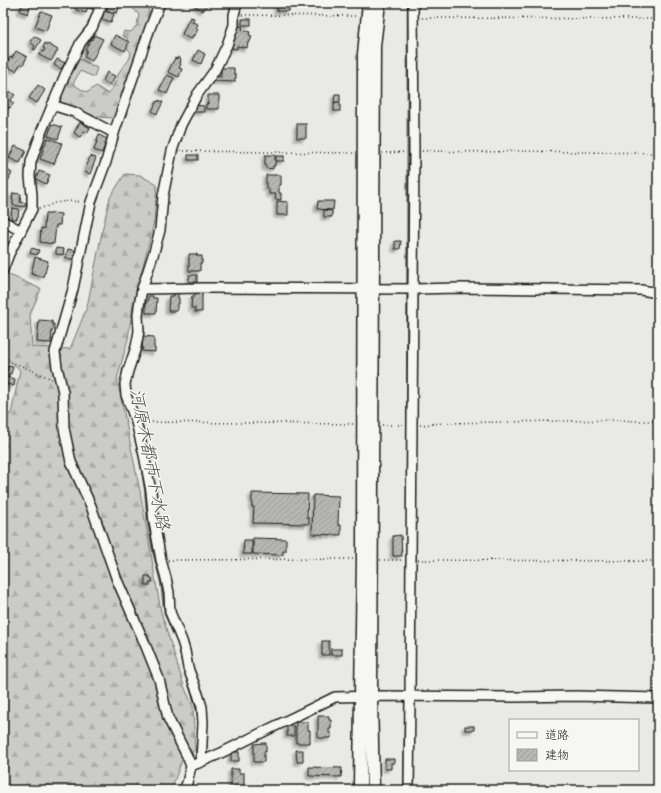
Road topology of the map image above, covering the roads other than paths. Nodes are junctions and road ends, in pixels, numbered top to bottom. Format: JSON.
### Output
{"nodes":[{"id":1,"x":91,"y":3,"type":"edge"},
{"id":2,"x":160,"y":3,"type":"edge"},
{"id":3,"x":238,"y":3,"type":"edge"},
{"id":4,"x":369,"y":3,"type":"edge"},
{"id":5,"x":379,"y":3,"type":"edge"},
{"id":6,"x":413,"y":3,"type":"edge"},
{"id":7,"x":102,"y":4,"type":"edge"},
{"id":8,"x":52,"y":105,"type":"junction"},
{"id":9,"x":114,"y":133,"type":"junction"},
{"id":10,"x":369,"y":153,"type":"junction"},
{"id":11,"x":3,"y":221,"type":"edge"},
{"id":12,"x":21,"y":231,"type":"junction"},
{"id":13,"x":3,"y":270,"type":"edge"},
{"id":14,"x":369,"y":288,"type":"junction"},
{"id":15,"x":142,"y":289,"type":"junction"},
{"id":16,"x":413,"y":289,"type":"junction"},
{"id":17,"x":657,"y":293,"type":"edge"},
{"id":18,"x":366,"y":696,"type":"junction"},
{"id":19,"x":410,"y":697,"type":"junction"},
{"id":20,"x":656,"y":698,"type":"edge"},
{"id":21,"x":201,"y":762,"type":"junction"},
{"id":22,"x":191,"y":766,"type":"junction"},
{"id":23,"x":184,"y":790,"type":"edge"},
{"id":24,"x":360,"y":790,"type":"edge"},
{"id":25,"x":373,"y":790,"type":"edge"},
{"id":26,"x":409,"y":790,"type":"edge"}],
"edges":[{"from":1,"to":7,"type":"street"},
{"from":2,"to":9,"type":"street"},
{"from":3,"to":15,"type":"street"},
{"from":4,"to":10,"type":"street"},
{"from":5,"to":10,"type":"street"},
{"from":6,"to":16,"type":"street"},
{"from":7,"to":8,"type":"street"},
{"from":8,"to":9,"type":"street"},
{"from":8,"to":12,"type":"street"},
{"from":9,"to":22,"type":"street"},
{"from":10,"to":14,"type":"street"},
{"from":11,"to":12,"type":"street"},
{"from":12,"to":13,"type":"street"},
{"from":14,"to":15,"type":"street"},
{"from":14,"to":16,"type":"street"},
{"from":14,"to":18,"type":"street"},
{"from":14,"to":18,"type":"street"},
{"from":15,"to":21,"type":"street"},
{"from":16,"to":17,"type":"street"},
{"from":16,"to":19,"type":"street"},
{"from":18,"to":19,"type":"street"},
{"from":18,"to":21,"type":"street"},
{"from":18,"to":24,"type":"street"},
{"from":18,"to":25,"type":"street"},
{"from":19,"to":20,"type":"street"},
{"from":19,"to":26,"type":"street"},
{"from":21,"to":22,"type":"street"},
{"from":22,"to":23,"type":"street"}]}
